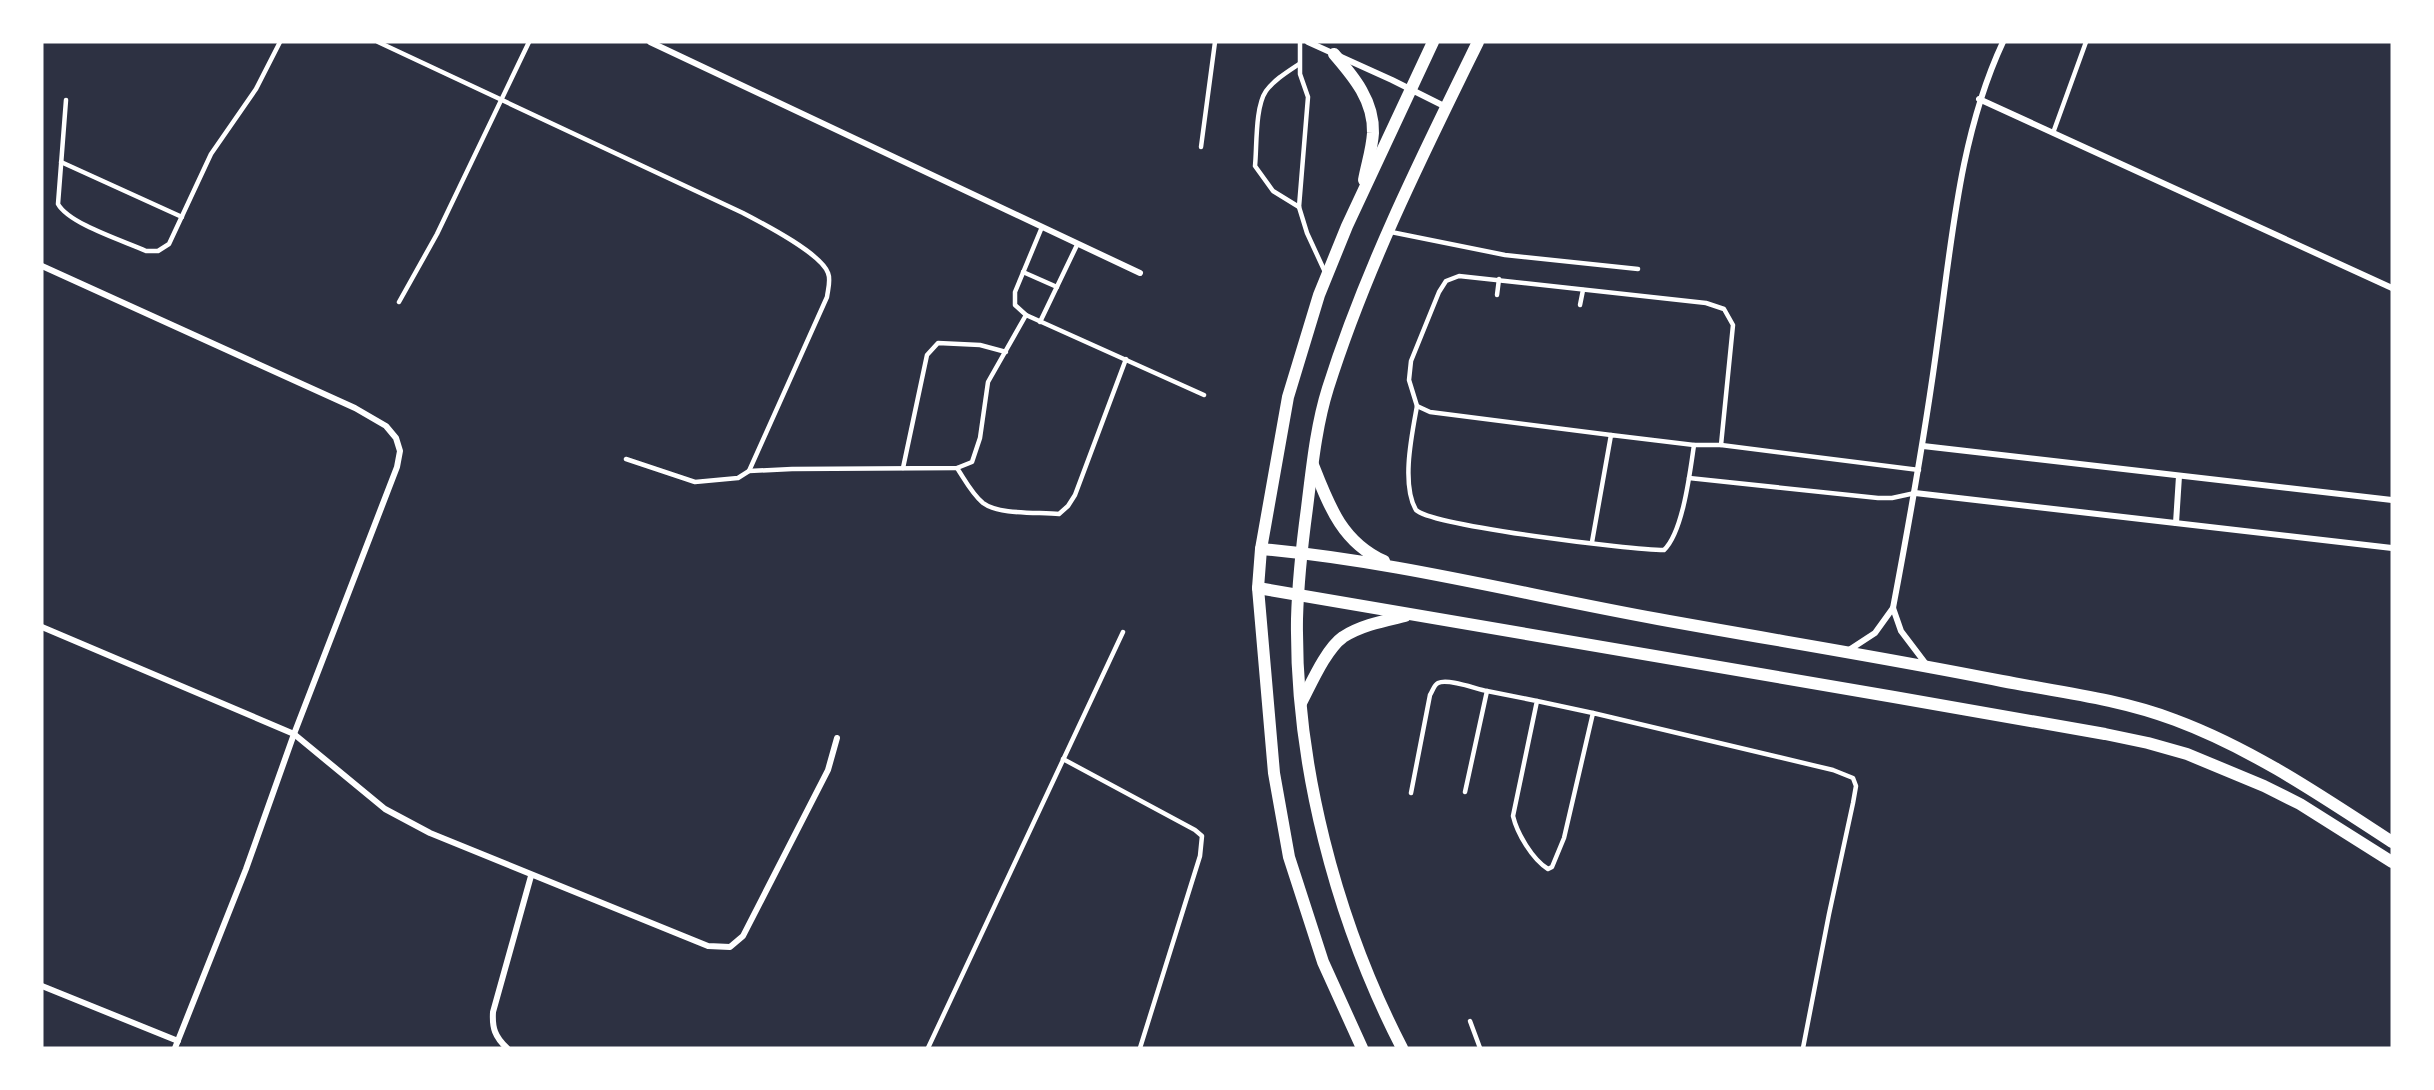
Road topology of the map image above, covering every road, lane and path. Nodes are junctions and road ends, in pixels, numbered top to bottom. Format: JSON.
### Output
{"nodes":[{"id":1,"x":280,"y":42,"type":"edge"},
{"id":2,"x":378,"y":42,"type":"edge"},
{"id":3,"x":529,"y":42,"type":"edge"},
{"id":4,"x":650,"y":42,"type":"edge"},
{"id":5,"x":1215,"y":42,"type":"edge"},
{"id":6,"x":1300,"y":42,"type":"edge"},
{"id":7,"x":1308,"y":42,"type":"edge"},
{"id":8,"x":1433,"y":42,"type":"edge"},
{"id":9,"x":1478,"y":42,"type":"edge"},
{"id":10,"x":2003,"y":42,"type":"edge"},
{"id":11,"x":2086,"y":42,"type":"edge"},
{"id":12,"x":1334,"y":54,"type":"junction"},
{"id":13,"x":1299,"y":64,"type":"junction"},
{"id":14,"x":1410,"y":89,"type":"junction"},
{"id":15,"x":1979,"y":99,"type":"junction"},
{"id":16,"x":66,"y":100,"type":"dead end"},
{"id":17,"x":501,"y":100,"type":"junction"},
{"id":18,"x":1446,"y":107,"type":"junction"},
{"id":19,"x":2053,"y":133,"type":"junction"},
{"id":20,"x":1202,"y":147,"type":"dead end"},
{"id":21,"x":62,"y":162,"type":"junction"},
{"id":22,"x":1363,"y":193,"type":"junction"},
{"id":23,"x":1299,"y":207,"type":"junction"},
{"id":24,"x":182,"y":217,"type":"junction"},
{"id":25,"x":1042,"y":227,"type":"junction"},
{"id":26,"x":1388,"y":232,"type":"junction"},
{"id":27,"x":1077,"y":245,"type":"junction"},
{"id":28,"x":42,"y":266,"type":"edge"},
{"id":29,"x":1638,"y":269,"type":"dead end"},
{"id":30,"x":1023,"y":273,"type":"junction"},
{"id":31,"x":1140,"y":273,"type":"dead end"},
{"id":32,"x":1326,"y":276,"type":"junction"},
{"id":33,"x":1499,"y":279,"type":"junction"},
{"id":34,"x":1057,"y":287,"type":"junction"},
{"id":35,"x":2392,"y":288,"type":"edge"},
{"id":36,"x":1583,"y":290,"type":"junction"},
{"id":37,"x":1497,"y":295,"type":"dead end"},
{"id":38,"x":399,"y":302,"type":"dead end"},
{"id":39,"x":1580,"y":305,"type":"dead end"},
{"id":40,"x":1026,"y":315,"type":"junction"},
{"id":41,"x":1040,"y":322,"type":"junction"},
{"id":42,"x":1006,"y":352,"type":"junction"},
{"id":43,"x":1126,"y":359,"type":"junction"},
{"id":44,"x":1204,"y":395,"type":"dead end"},
{"id":45,"x":1417,"y":406,"type":"junction"},
{"id":46,"x":1611,"y":435,"type":"junction"},
{"id":47,"x":1694,"y":444,"type":"junction"},
{"id":48,"x":1721,"y":444,"type":"junction"},
{"id":49,"x":1923,"y":446,"type":"junction"},
{"id":50,"x":626,"y":459,"type":"dead end"},
{"id":51,"x":1312,"y":464,"type":"junction"},
{"id":52,"x":903,"y":468,"type":"junction"},
{"id":53,"x":957,"y":468,"type":"junction"},
{"id":54,"x":1919,"y":470,"type":"junction"},
{"id":55,"x":749,"y":471,"type":"junction"},
{"id":56,"x":2180,"y":476,"type":"junction"},
{"id":57,"x":1689,"y":478,"type":"junction"},
{"id":58,"x":1915,"y":494,"type":"junction"},
{"id":59,"x":2392,"y":500,"type":"edge"},
{"id":60,"x":2176,"y":523,"type":"junction"},
{"id":61,"x":1592,"y":542,"type":"junction"},
{"id":62,"x":2392,"y":548,"type":"edge"},
{"id":63,"x":1261,"y":549,"type":"junction"},
{"id":64,"x":1301,"y":552,"type":"junction"},
{"id":65,"x":1396,"y":566,"type":"junction"},
{"id":66,"x":1258,"y":588,"type":"junction"},
{"id":67,"x":1298,"y":594,"type":"junction"},
{"id":68,"x":1893,"y":608,"type":"junction"},
{"id":69,"x":1412,"y":615,"type":"junction"},
{"id":70,"x":42,"y":627,"type":"edge"},
{"id":71,"x":1123,"y":632,"type":"dead end"},
{"id":72,"x":1844,"y":653,"type":"junction"},
{"id":73,"x":1928,"y":666,"type":"junction"},
{"id":74,"x":1487,"y":691,"type":"junction"},
{"id":75,"x":1537,"y":701,"type":"junction"},
{"id":76,"x":1301,"y":703,"type":"junction"},
{"id":77,"x":1593,"y":713,"type":"junction"},
{"id":78,"x":294,"y":734,"type":"junction"},
{"id":79,"x":837,"y":738,"type":"dead end"},
{"id":80,"x":1063,"y":759,"type":"junction"},
{"id":81,"x":1466,"y":792,"type":"dead end"},
{"id":82,"x":1411,"y":794,"type":"dead end"},
{"id":83,"x":2392,"y":842,"type":"edge"},
{"id":84,"x":2392,"y":862,"type":"edge"},
{"id":85,"x":531,"y":876,"type":"junction"},
{"id":86,"x":42,"y":986,"type":"edge"},
{"id":87,"x":1470,"y":1021,"type":"dead end"},
{"id":88,"x":178,"y":1041,"type":"junction"},
{"id":89,"x":175,"y":1048,"type":"edge"},
{"id":90,"x":507,"y":1048,"type":"edge"},
{"id":91,"x":928,"y":1048,"type":"edge"},
{"id":92,"x":1140,"y":1048,"type":"edge"},
{"id":93,"x":1362,"y":1048,"type":"edge"},
{"id":94,"x":1402,"y":1048,"type":"edge"},
{"id":95,"x":1480,"y":1048,"type":"edge"},
{"id":96,"x":1803,"y":1048,"type":"edge"}],
"edges":[{"from":1,"to":24,"type":"lane"},
{"from":2,"to":17,"type":"lane"},
{"from":3,"to":17,"type":"lane"},
{"from":4,"to":25,"type":"street"},
{"from":5,"to":20,"type":"lane"},
{"from":6,"to":13,"type":"lane"},
{"from":7,"to":12,"type":"street"},
{"from":8,"to":14,"type":"main road"},
{"from":9,"to":18,"type":"main road"},
{"from":10,"to":15,"type":"street"},
{"from":11,"to":19,"type":"lane"},
{"from":12,"to":14,"type":"street"},
{"from":12,"to":22,"type":"main road"},
{"from":13,"to":23,"type":"lane"},
{"from":13,"to":23,"type":"lane"},
{"from":14,"to":18,"type":"street"},
{"from":14,"to":22,"type":"main road"},
{"from":15,"to":19,"type":"street"},
{"from":15,"to":49,"type":"street"},
{"from":16,"to":21,"type":"lane"},
{"from":17,"to":38,"type":"lane"},
{"from":17,"to":55,"type":"lane"},
{"from":18,"to":26,"type":"main road"},
{"from":19,"to":35,"type":"street"},
{"from":21,"to":24,"type":"lane"},
{"from":21,"to":24,"type":"lane"},
{"from":22,"to":32,"type":"main road"},
{"from":23,"to":32,"type":"lane"},
{"from":25,"to":27,"type":"street"},
{"from":25,"to":30,"type":"lane"},
{"from":26,"to":29,"type":"lane"},
{"from":26,"to":51,"type":"main road"},
{"from":27,"to":31,"type":"street"},
{"from":27,"to":34,"type":"lane"},
{"from":28,"to":78,"type":"street"},
{"from":30,"to":34,"type":"lane"},
{"from":30,"to":40,"type":"lane"},
{"from":32,"to":63,"type":"main road"},
{"from":33,"to":36,"type":"lane"},
{"from":33,"to":37,"type":"lane"},
{"from":33,"to":45,"type":"lane"},
{"from":34,"to":41,"type":"lane"},
{"from":36,"to":39,"type":"lane"},
{"from":36,"to":48,"type":"lane"},
{"from":40,"to":41,"type":"lane"},
{"from":40,"to":42,"type":"lane"},
{"from":41,"to":43,"type":"lane"},
{"from":42,"to":52,"type":"lane"},
{"from":42,"to":53,"type":"lane"},
{"from":43,"to":44,"type":"lane"},
{"from":43,"to":53,"type":"lane"},
{"from":45,"to":46,"type":"lane"},
{"from":45,"to":61,"type":"lane"},
{"from":46,"to":47,"type":"lane"},
{"from":46,"to":61,"type":"lane"},
{"from":47,"to":48,"type":"lane"},
{"from":47,"to":57,"type":"lane"},
{"from":48,"to":54,"type":"lane"},
{"from":49,"to":54,"type":"street"},
{"from":49,"to":56,"type":"street"},
{"from":50,"to":55,"type":"lane"},
{"from":51,"to":64,"type":"main road"},
{"from":51,"to":65,"type":"main road"},
{"from":52,"to":53,"type":"lane"},
{"from":52,"to":55,"type":"lane"},
{"from":54,"to":58,"type":"street"},
{"from":56,"to":59,"type":"street"},
{"from":56,"to":60,"type":"street"},
{"from":57,"to":58,"type":"lane"},
{"from":57,"to":61,"type":"lane"},
{"from":58,"to":60,"type":"street"},
{"from":58,"to":68,"type":"street"},
{"from":60,"to":62,"type":"street"},
{"from":63,"to":64,"type":"main road"},
{"from":63,"to":66,"type":"main road"},
{"from":64,"to":65,"type":"main road"},
{"from":64,"to":67,"type":"main road"},
{"from":65,"to":72,"type":"main road"},
{"from":66,"to":67,"type":"main road"},
{"from":66,"to":93,"type":"main road"},
{"from":67,"to":69,"type":"main road"},
{"from":67,"to":76,"type":"main road"},
{"from":68,"to":72,"type":"street"},
{"from":68,"to":73,"type":"street"},
{"from":69,"to":76,"type":"main road"},
{"from":69,"to":84,"type":"main road"},
{"from":70,"to":78,"type":"street"},
{"from":71,"to":80,"type":"lane"},
{"from":72,"to":73,"type":"main road"},
{"from":73,"to":83,"type":"main road"},
{"from":74,"to":75,"type":"lane"},
{"from":74,"to":81,"type":"lane"},
{"from":74,"to":82,"type":"lane"},
{"from":75,"to":77,"type":"lane"},
{"from":75,"to":77,"type":"lane"},
{"from":76,"to":94,"type":"main road"},
{"from":77,"to":96,"type":"lane"},
{"from":78,"to":85,"type":"street"},
{"from":78,"to":88,"type":"street"},
{"from":79,"to":85,"type":"street"},
{"from":80,"to":91,"type":"lane"},
{"from":80,"to":92,"type":"lane"},
{"from":85,"to":90,"type":"street"},
{"from":86,"to":88,"type":"street"},
{"from":87,"to":95,"type":"lane"},
{"from":88,"to":89,"type":"street"}]}
